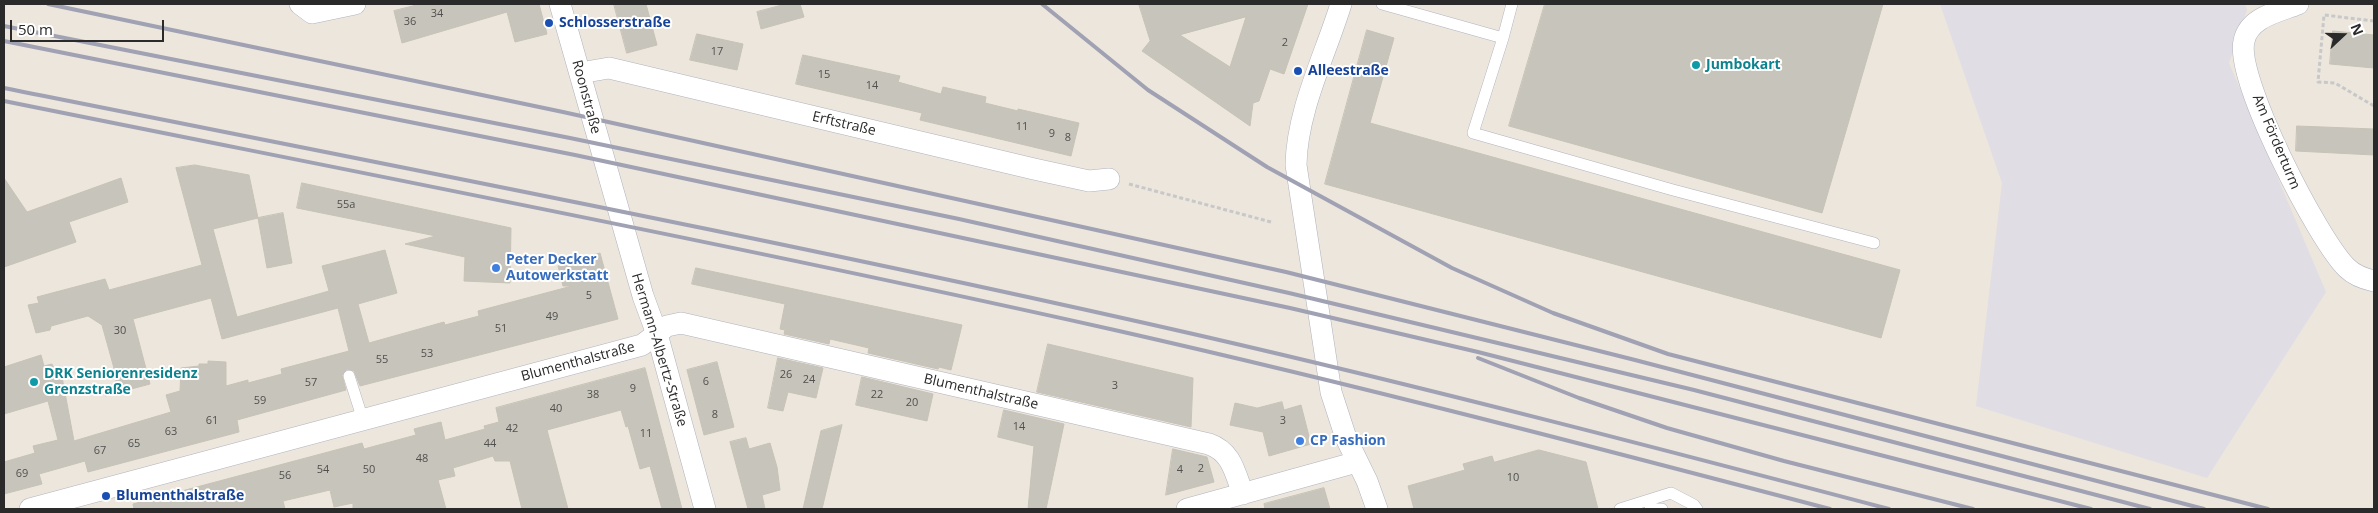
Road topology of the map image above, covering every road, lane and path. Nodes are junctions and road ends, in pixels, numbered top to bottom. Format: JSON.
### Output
{"nodes":[{"id":1,"x":300,"y":4,"type":"edge"},
{"id":2,"x":355,"y":4,"type":"edge"},
{"id":3,"x":560,"y":4,"type":"edge"},
{"id":4,"x":1341,"y":4,"type":"edge"},
{"id":5,"x":1382,"y":4,"type":"edge"},
{"id":6,"x":1512,"y":4,"type":"edge"},
{"id":7,"x":2298,"y":4,"type":"edge"},
{"id":8,"x":2374,"y":21,"type":"edge"},
{"id":9,"x":1503,"y":38,"type":"junction"},
{"id":10,"x":580,"y":73,"type":"junction"},
{"id":11,"x":2374,"y":106,"type":"edge"},
{"id":12,"x":1109,"y":179,"type":"joint"},
{"id":13,"x":612,"y":190,"type":"joint"},
{"id":14,"x":1271,"y":222,"type":"dead end"},
{"id":15,"x":1874,"y":243,"type":"dead end"},
{"id":16,"x":2374,"y":281,"type":"edge"},
{"id":17,"x":657,"y":334,"type":"junction"},
{"id":18,"x":349,"y":376,"type":"dead end"},
{"id":19,"x":363,"y":420,"type":"junction"},
{"id":20,"x":1357,"y":462,"type":"junction"},
{"id":21,"x":1243,"y":494,"type":"junction"},
{"id":22,"x":30,"y":509,"type":"edge"},
{"id":23,"x":705,"y":509,"type":"edge"},
{"id":24,"x":1186,"y":509,"type":"edge"},
{"id":25,"x":1377,"y":509,"type":"edge"},
{"id":26,"x":1620,"y":509,"type":"edge"},
{"id":27,"x":1650,"y":509,"type":"edge"},
{"id":28,"x":1662,"y":509,"type":"edge"},
{"id":29,"x":1697,"y":509,"type":"edge"}],
"edges":[{"from":1,"to":2,"type":"street"},
{"from":3,"to":10,"type":"street","name":"Roonstraße"},
{"from":4,"to":20,"type":"street"},
{"from":5,"to":9,"type":"lane"},
{"from":6,"to":9,"type":"lane"},
{"from":7,"to":16,"type":"street","name":"Am Förderturm"},
{"from":8,"to":11,"type":"path"},
{"from":9,"to":15,"type":"lane"},
{"from":10,"to":12,"type":"street","name":"Erftstraße"},
{"from":10,"to":13,"type":"street","name":"Roonstraße"},
{"from":12,"to":14,"type":"path"},
{"from":13,"to":17,"type":"street","name":"Hermann-Albertz-Straße"},
{"from":17,"to":19,"type":"street","name":"Blumenthalstraße"},
{"from":17,"to":21,"type":"street","name":"Blumenthalstraße"},
{"from":17,"to":23,"type":"street","name":"Hermann-Albertz-Straße"},
{"from":18,"to":19,"type":"lane"},
{"from":19,"to":22,"type":"street","name":"Blumenthalstraße"},
{"from":20,"to":21,"type":"street"},
{"from":20,"to":25,"type":"street"},
{"from":21,"to":24,"type":"street"},
{"from":26,"to":29,"type":"lane"},
{"from":27,"to":28,"type":"lane"}]}
